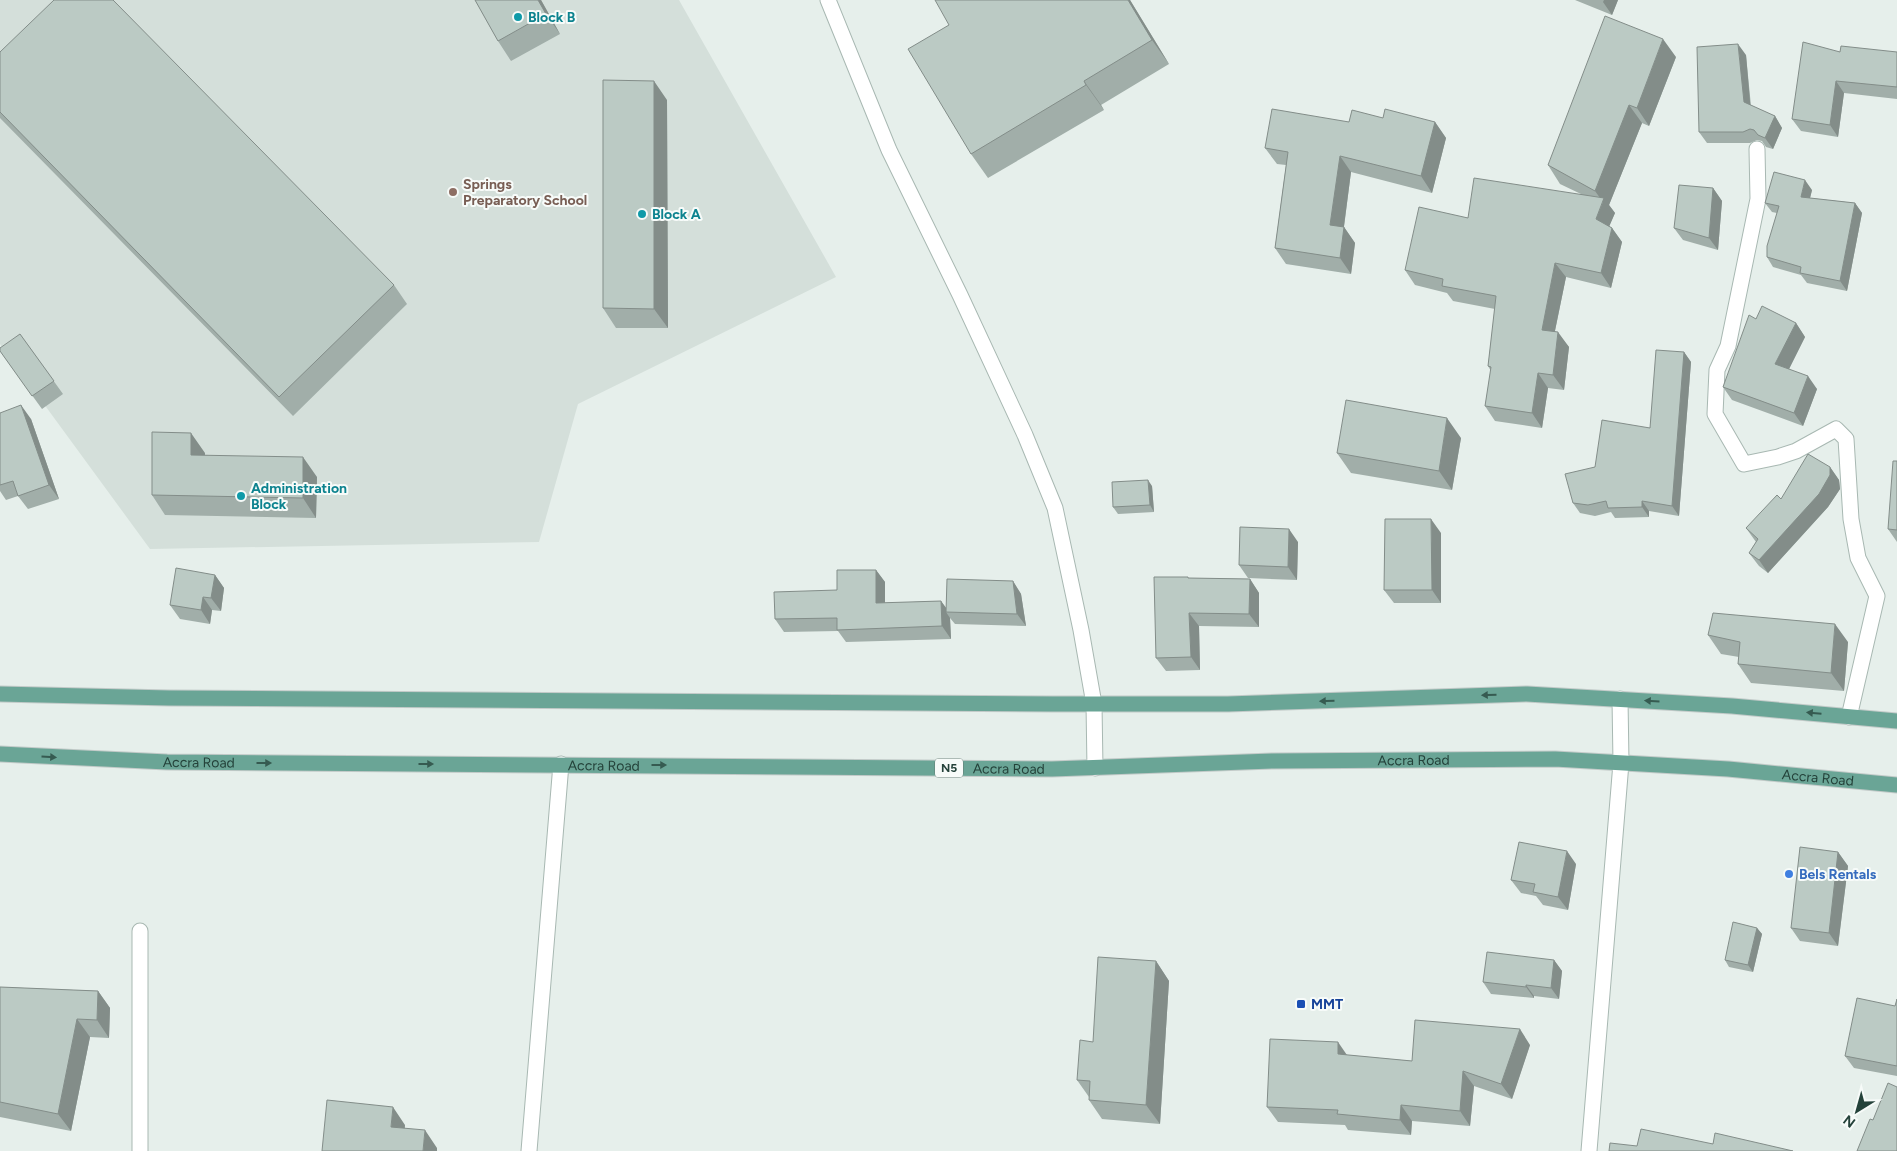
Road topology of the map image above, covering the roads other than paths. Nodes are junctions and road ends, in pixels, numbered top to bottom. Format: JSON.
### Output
{"nodes":[{"id":1,"x":828,"y":0,"type":"edge"},
{"id":2,"x":1757,"y":149,"type":"edge"},
{"id":3,"x":0,"y":694,"type":"edge"},
{"id":4,"x":1620,"y":699,"type":"junction"},
{"id":5,"x":1094,"y":704,"type":"junction"},
{"id":6,"x":1849,"y":717,"type":"junction"},
{"id":7,"x":1897,"y":721,"type":"edge"},
{"id":8,"x":0,"y":754,"type":"edge"},
{"id":9,"x":1621,"y":763,"type":"junction"},
{"id":10,"x":561,"y":764,"type":"junction"},
{"id":11,"x":1095,"y":768,"type":"junction"},
{"id":12,"x":1897,"y":785,"type":"edge"},
{"id":13,"x":140,"y":930,"type":"dead end"},
{"id":14,"x":140,"y":1151,"type":"edge"},
{"id":15,"x":529,"y":1151,"type":"edge"},
{"id":16,"x":1589,"y":1151,"type":"edge"}],
"edges":[{"from":1,"to":5,"type":"street"},
{"from":2,"to":6,"type":"street"},
{"from":3,"to":5,"type":"main road"},
{"from":4,"to":5,"type":"main road","one_way":true},
{"from":6,"to":4,"type":"main road","one_way":true},
{"from":4,"to":9,"type":"street"},
{"from":5,"to":11,"type":"street"},
{"from":6,"to":7,"type":"main road"},
{"from":8,"to":10,"type":"main road","name":"Accra Road","number":"N5","one_way":true},
{"from":9,"to":11,"type":"main road","name":"Accra Road","number":"N5"},
{"from":9,"to":12,"type":"main road","name":"Accra Road","number":"N5"},
{"from":9,"to":16,"type":"street"},
{"from":10,"to":11,"type":"main road","name":"Accra Road","number":"N5","one_way":true},
{"from":10,"to":15,"type":"street"},
{"from":13,"to":14,"type":"street"}]}
